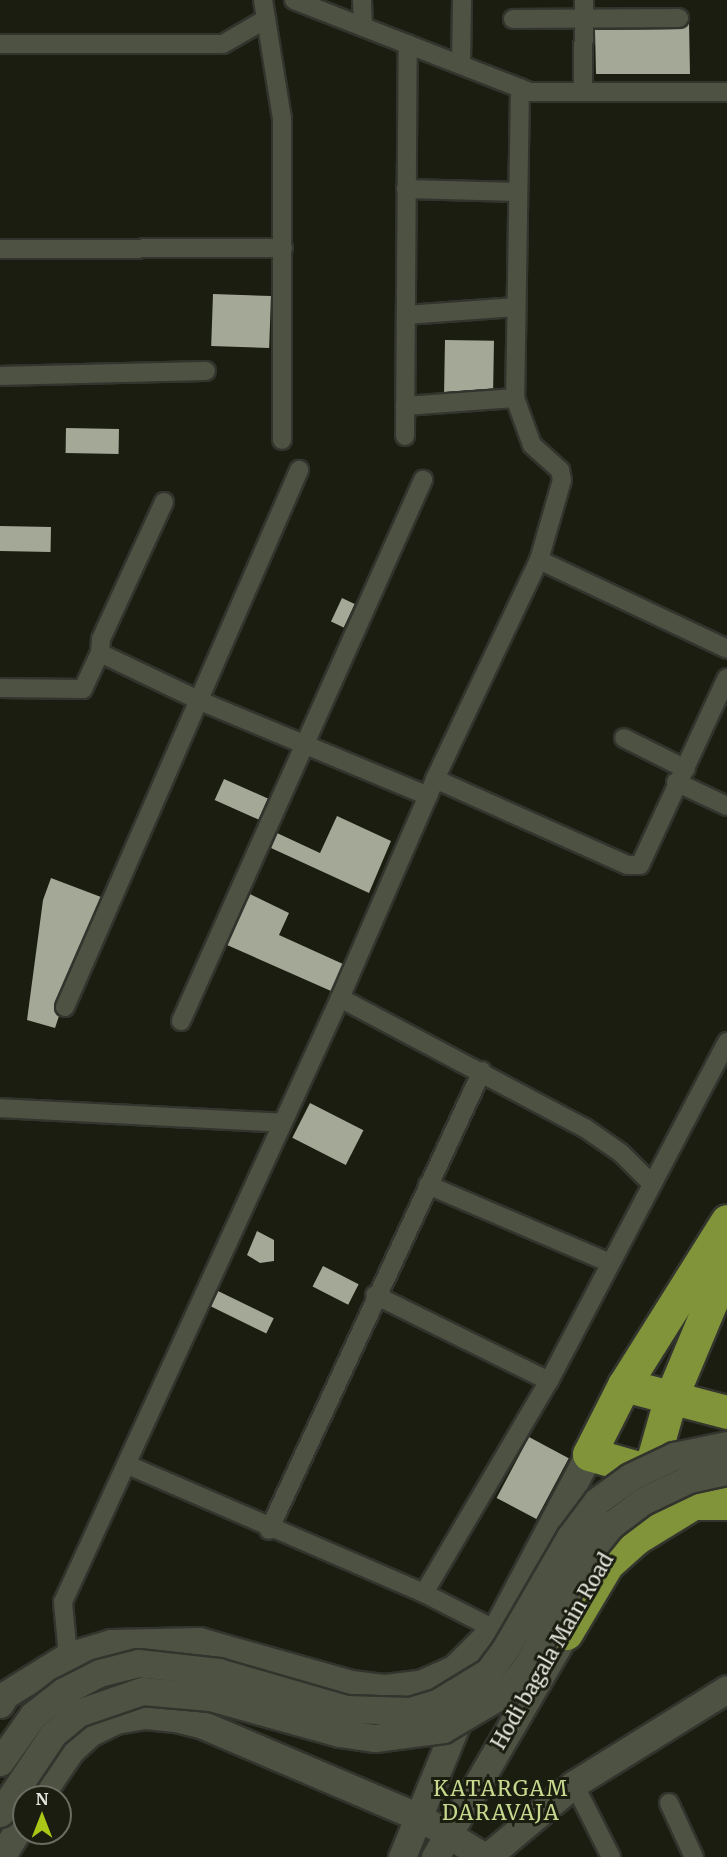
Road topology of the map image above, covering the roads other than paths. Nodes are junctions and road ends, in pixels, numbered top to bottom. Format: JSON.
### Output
{"nodes":[{"id":1,"x":262,"y":0,"type":"edge"},
{"id":2,"x":294,"y":0,"type":"edge"},
{"id":3,"x":362,"y":0,"type":"edge"},
{"id":4,"x":462,"y":0,"type":"edge"},
{"id":5,"x":584,"y":0,"type":"edge"},
{"id":6,"x":680,"y":18,"type":"dead end"},
{"id":7,"x":266,"y":19,"type":"junction"},
{"id":8,"x":513,"y":19,"type":"dead end"},
{"id":9,"x":584,"y":20,"type":"junction"},
{"id":10,"x":363,"y":27,"type":"junction"},
{"id":11,"x":0,"y":44,"type":"edge"},
{"id":12,"x":408,"y":44,"type":"junction"},
{"id":13,"x":461,"y":65,"type":"junction"},
{"id":14,"x":520,"y":88,"type":"junction"},
{"id":15,"x":583,"y":92,"type":"junction"},
{"id":16,"x":727,"y":92,"type":"edge"},
{"id":17,"x":406,"y":189,"type":"junction"},
{"id":18,"x":518,"y":192,"type":"junction"},
{"id":19,"x":283,"y":248,"type":"junction"},
{"id":20,"x":0,"y":249,"type":"edge"},
{"id":21,"x":516,"y":307,"type":"junction"},
{"id":22,"x":406,"y":315,"type":"junction"},
{"id":23,"x":206,"y":371,"type":"dead end"},
{"id":24,"x":0,"y":376,"type":"edge"},
{"id":25,"x":515,"y":398,"type":"junction"},
{"id":26,"x":405,"y":406,"type":"junction"},
{"id":27,"x":405,"y":436,"type":"dead end"},
{"id":28,"x":282,"y":440,"type":"dead end"},
{"id":29,"x":299,"y":470,"type":"dead end"},
{"id":30,"x":423,"y":480,"type":"dead end"},
{"id":31,"x":164,"y":502,"type":"dead end"},
{"id":32,"x":539,"y":560,"type":"junction"},
{"id":33,"x":727,"y":649,"type":"edge"},
{"id":34,"x":100,"y":653,"type":"junction"},
{"id":35,"x":727,"y":678,"type":"edge"},
{"id":36,"x":0,"y":688,"type":"edge"},
{"id":37,"x":200,"y":701,"type":"junction"},
{"id":38,"x":624,"y":738,"type":"dead end"},
{"id":39,"x":308,"y":745,"type":"junction"},
{"id":40,"x":681,"y":776,"type":"junction"},
{"id":41,"x":435,"y":779,"type":"junction"},
{"id":42,"x":428,"y":796,"type":"junction"},
{"id":43,"x":727,"y":806,"type":"edge"},
{"id":44,"x":340,"y":998,"type":"junction"},
{"id":45,"x":65,"y":1007,"type":"dead end"},
{"id":46,"x":181,"y":1021,"type":"dead end"},
{"id":47,"x":727,"y":1041,"type":"edge"},
{"id":48,"x":482,"y":1071,"type":"junction"},
{"id":49,"x":0,"y":1108,"type":"edge"},
{"id":50,"x":283,"y":1124,"type":"junction"},
{"id":51,"x":652,"y":1184,"type":"junction"},
{"id":52,"x":428,"y":1185,"type":"junction"},
{"id":53,"x":727,"y":1203,"type":"edge"},
{"id":54,"x":725,"y":1250,"type":"edge"},
{"id":55,"x":610,"y":1263,"type":"junction"},
{"id":56,"x":375,"y":1295,"type":"junction"},
{"id":57,"x":727,"y":1318,"type":"edge"},
{"id":58,"x":549,"y":1381,"type":"junction"},
{"id":59,"x":624,"y":1385,"type":"junction"},
{"id":60,"x":670,"y":1400,"type":"junction"},
{"id":61,"x":727,"y":1412,"type":"edge"},
{"id":62,"x":727,"y":1445,"type":"edge"},
{"id":63,"x":589,"y":1454,"type":"junction"},
{"id":64,"x":128,"y":1465,"type":"junction"},
{"id":65,"x":727,"y":1471,"type":"edge"},
{"id":66,"x":649,"y":1474,"type":"junction"},
{"id":67,"x":727,"y":1493,"type":"edge"},
{"id":68,"x":727,"y":1503,"type":"edge"},
{"id":69,"x":269,"y":1530,"type":"junction"},
{"id":70,"x":424,"y":1593,"type":"junction"},
{"id":71,"x":494,"y":1629,"type":"junction"},
{"id":72,"x":566,"y":1633,"type":"junction"},
{"id":73,"x":68,"y":1656,"type":"junction"},
{"id":74,"x":727,"y":1689,"type":"edge"},
{"id":75,"x":0,"y":1704,"type":"edge"},
{"id":76,"x":100,"y":1728,"type":"junction"},
{"id":77,"x":0,"y":1762,"type":"edge"},
{"id":78,"x":574,"y":1784,"type":"junction"},
{"id":79,"x":47,"y":1785,"type":"edge"},
{"id":80,"x":669,"y":1803,"type":"dead end"},
{"id":81,"x":0,"y":1813,"type":"edge"},
{"id":82,"x":421,"y":1818,"type":"junction"},
{"id":83,"x":12,"y":1839,"type":"edge"},
{"id":84,"x":440,"y":1846,"type":"edge"},
{"id":85,"x":1,"y":1857,"type":"edge"},
{"id":86,"x":402,"y":1857,"type":"edge"},
{"id":87,"x":486,"y":1857,"type":"edge"},
{"id":88,"x":611,"y":1857,"type":"edge"},
{"id":89,"x":694,"y":1857,"type":"edge"}],
"edges":[{"from":1,"to":7,"type":"street"},
{"from":2,"to":10,"type":"street"},
{"from":3,"to":10,"type":"street"},
{"from":4,"to":13,"type":"street"},
{"from":5,"to":9,"type":"street"},
{"from":6,"to":9,"type":"street"},
{"from":7,"to":11,"type":"street"},
{"from":7,"to":19,"type":"street"},
{"from":8,"to":9,"type":"street"},
{"from":9,"to":15,"type":"street"},
{"from":10,"to":12,"type":"street"},
{"from":12,"to":13,"type":"street"},
{"from":12,"to":17,"type":"street"},
{"from":13,"to":14,"type":"street"},
{"from":14,"to":15,"type":"street"},
{"from":14,"to":18,"type":"street"},
{"from":15,"to":16,"type":"street"},
{"from":17,"to":18,"type":"street"},
{"from":17,"to":22,"type":"street"},
{"from":18,"to":21,"type":"street"},
{"from":19,"to":20,"type":"street"},
{"from":19,"to":28,"type":"street"},
{"from":21,"to":22,"type":"street"},
{"from":21,"to":25,"type":"street"},
{"from":22,"to":26,"type":"street"},
{"from":23,"to":24,"type":"street"},
{"from":25,"to":26,"type":"street"},
{"from":25,"to":32,"type":"street"},
{"from":26,"to":27,"type":"street"},
{"from":29,"to":37,"type":"street"},
{"from":30,"to":39,"type":"street"},
{"from":31,"to":34,"type":"street"},
{"from":32,"to":33,"type":"street"},
{"from":32,"to":41,"type":"street"},
{"from":34,"to":36,"type":"street"},
{"from":34,"to":37,"type":"street"},
{"from":35,"to":40,"type":"street"},
{"from":37,"to":39,"type":"street"},
{"from":37,"to":45,"type":"street"},
{"from":38,"to":40,"type":"street"},
{"from":39,"to":42,"type":"street"},
{"from":39,"to":46,"type":"street"},
{"from":40,"to":41,"type":"street"},
{"from":40,"to":43,"type":"street"},
{"from":41,"to":42,"type":"street"},
{"from":42,"to":44,"type":"street"},
{"from":44,"to":48,"type":"street"},
{"from":44,"to":50,"type":"street"},
{"from":47,"to":51,"type":"street"},
{"from":48,"to":51,"type":"street"},
{"from":48,"to":52,"type":"street"},
{"from":49,"to":50,"type":"street"},
{"from":50,"to":64,"type":"street"},
{"from":51,"to":55,"type":"street"},
{"from":52,"to":55,"type":"street"},
{"from":52,"to":56,"type":"street"},
{"from":53,"to":54,"type":"main road"},
{"from":54,"to":57,"type":"highway"},
{"from":54,"to":59,"type":"highway"},
{"from":54,"to":60,"type":"highway"},
{"from":55,"to":58,"type":"street"},
{"from":56,"to":58,"type":"street"},
{"from":56,"to":69,"type":"street"},
{"from":58,"to":70,"type":"street"},
{"from":59,"to":60,"type":"highway"},
{"from":59,"to":63,"type":"highway"},
{"from":60,"to":61,"type":"highway"},
{"from":60,"to":66,"type":"highway"},
{"from":62,"to":77,"type":"main road","bridge":true},
{"from":63,"to":66,"type":"highway"},
{"from":63,"to":71,"type":"main road"},
{"from":64,"to":69,"type":"street"},
{"from":64,"to":73,"type":"street"},
{"from":65,"to":81,"type":"main road","bridge":true},
{"from":66,"to":67,"type":"highway"},
{"from":66,"to":72,"type":"main road","name":"Hodi bagala Main Road"},
{"from":68,"to":72,"type":"highway"},
{"from":69,"to":70,"type":"street"},
{"from":70,"to":71,"type":"street"},
{"from":71,"to":73,"type":"main road"},
{"from":71,"to":82,"type":"main road"},
{"from":72,"to":84,"type":"main road","name":"Hodi bagala Main Road"},
{"from":73,"to":75,"type":"main road"},
{"from":73,"to":76,"type":"street"},
{"from":74,"to":78,"type":"main road"},
{"from":76,"to":79,"type":"main road"},
{"from":76,"to":82,"type":"main road"},
{"from":78,"to":87,"type":"main road"},
{"from":78,"to":88,"type":"street"},
{"from":80,"to":89,"type":"street"},
{"from":82,"to":84,"type":"main road"},
{"from":82,"to":86,"type":"main road"},
{"from":83,"to":85,"type":"main road"},
{"from":84,"to":87,"type":"main road"}]}
